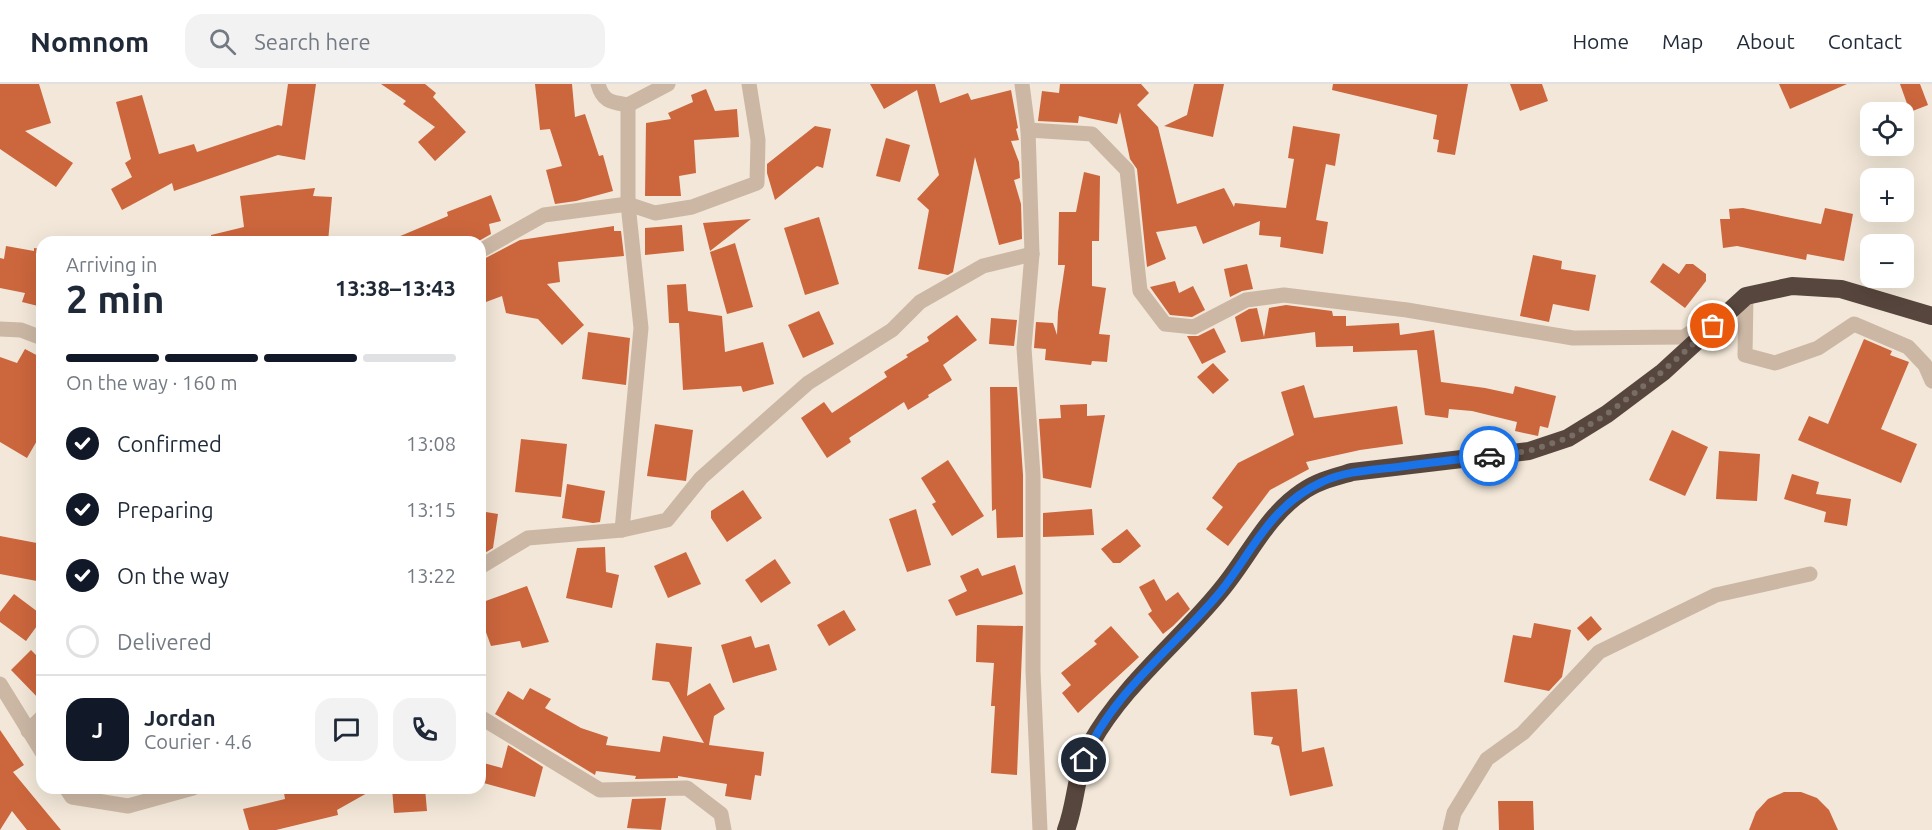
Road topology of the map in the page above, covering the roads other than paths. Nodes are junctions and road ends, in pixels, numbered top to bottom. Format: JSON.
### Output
{"nodes":[{"id":1,"x":598,"y":84,"type":"edge"},
{"id":2,"x":668,"y":84,"type":"edge"},
{"id":3,"x":749,"y":84,"type":"edge"},
{"id":4,"x":1022,"y":84,"type":"edge"},
{"id":5,"x":628,"y":105,"type":"junction"},
{"id":6,"x":1028,"y":129,"type":"junction"},
{"id":7,"x":628,"y":204,"type":"junction"},
{"id":8,"x":486,"y":247,"type":"edge"},
{"id":9,"x":1032,"y":254,"type":"junction"},
{"id":10,"x":1746,"y":296,"type":"junction"},
{"id":11,"x":1932,"y":316,"type":"edge"},
{"id":12,"x":0,"y":329,"type":"edge"},
{"id":13,"x":36,"y":336,"type":"edge"},
{"id":14,"x":1932,"y":381,"type":"edge"},
{"id":15,"x":622,"y":530,"type":"junction"},
{"id":16,"x":486,"y":563,"type":"edge"},
{"id":17,"x":1810,"y":574,"type":"dead end"},
{"id":18,"x":0,"y":684,"type":"edge"},
{"id":19,"x":486,"y":721,"type":"edge"},
{"id":20,"x":36,"y":723,"type":"edge"},
{"id":21,"x":28,"y":731,"type":"junction"},
{"id":22,"x":36,"y":743,"type":"edge"},
{"id":23,"x":70,"y":794,"type":"edge"},
{"id":24,"x":171,"y":794,"type":"edge"},
{"id":25,"x":724,"y":830,"type":"edge"},
{"id":26,"x":1040,"y":830,"type":"edge"},
{"id":27,"x":1066,"y":830,"type":"edge"},
{"id":28,"x":1450,"y":830,"type":"edge"}],
"edges":[{"from":1,"to":5,"type":"street"},
{"from":2,"to":5,"type":"street"},
{"from":3,"to":7,"type":"street"},
{"from":4,"to":6,"type":"street"},
{"from":5,"to":7,"type":"street"},
{"from":6,"to":9,"type":"street"},
{"from":6,"to":10,"type":"street"},
{"from":7,"to":8,"type":"street"},
{"from":7,"to":15,"type":"street"},
{"from":9,"to":15,"type":"street"},
{"from":9,"to":26,"type":"street"},
{"from":10,"to":11,"type":"highway"},
{"from":10,"to":14,"type":"street"},
{"from":10,"to":27,"type":"highway"},
{"from":12,"to":13,"type":"street"},
{"from":15,"to":16,"type":"street"},
{"from":17,"to":28,"type":"street"},
{"from":18,"to":21,"type":"street"},
{"from":19,"to":25,"type":"street"},
{"from":20,"to":21,"type":"street"},
{"from":21,"to":22,"type":"street"},
{"from":23,"to":24,"type":"street"}]}
